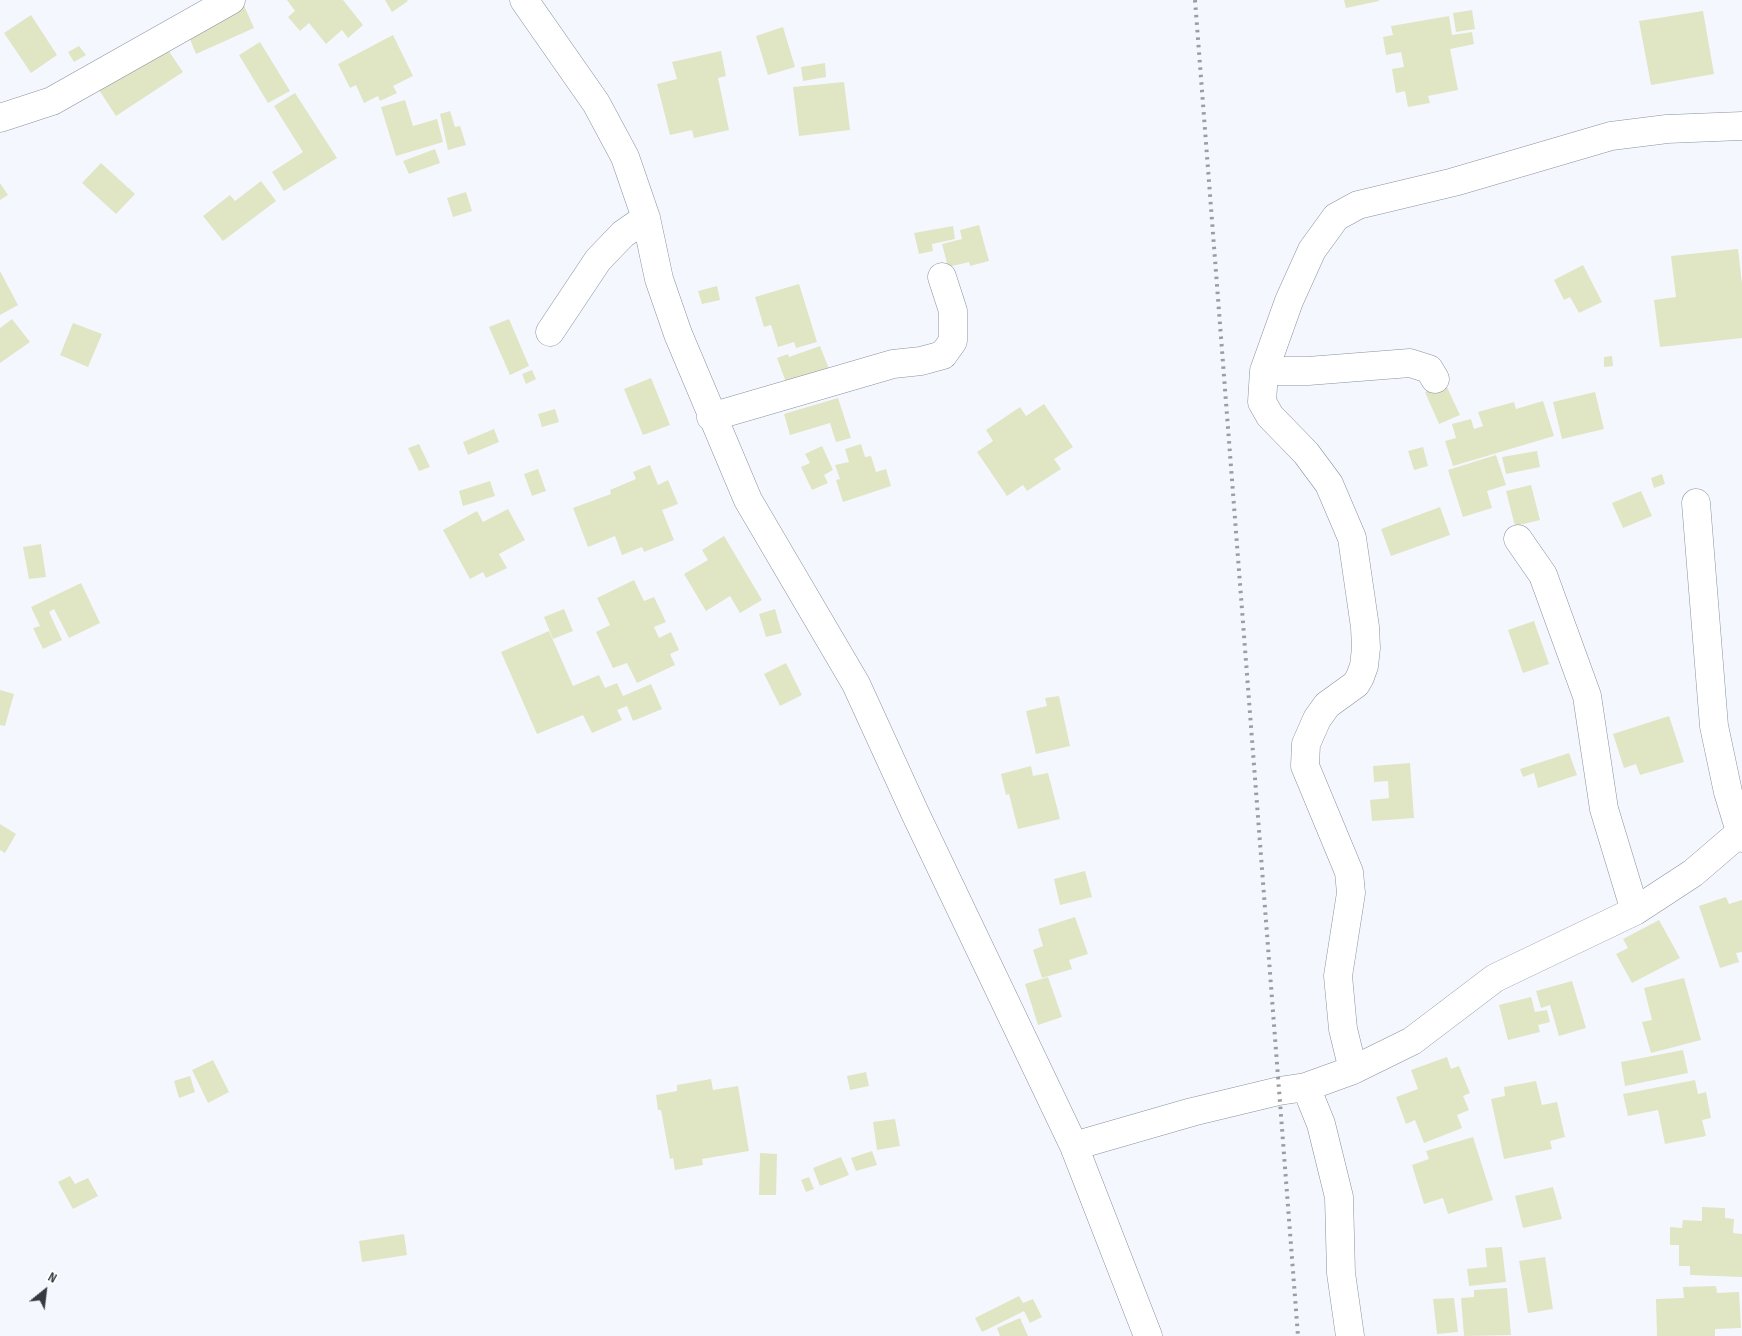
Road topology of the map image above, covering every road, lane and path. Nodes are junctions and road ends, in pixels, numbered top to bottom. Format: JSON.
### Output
{"nodes":[{"id":1,"x":231,"y":0,"type":"edge"},
{"id":2,"x":524,"y":0,"type":"edge"},
{"id":3,"x":0,"y":118,"type":"edge"},
{"id":4,"x":1742,"y":126,"type":"edge"},
{"id":5,"x":646,"y":218,"type":"junction"},
{"id":6,"x":942,"y":277,"type":"dead end"},
{"id":7,"x":550,"y":332,"type":"dead end"},
{"id":8,"x":1264,"y":371,"type":"junction"},
{"id":9,"x":1435,"y":379,"type":"dead end"},
{"id":10,"x":712,"y":417,"type":"junction"},
{"id":11,"x":1696,"y":503,"type":"dead end"},
{"id":12,"x":1518,"y":539,"type":"dead end"},
{"id":13,"x":1741,"y":834,"type":"edge"},
{"id":14,"x":1634,"y":912,"type":"junction"},
{"id":15,"x":1353,"y":1070,"type":"junction"},
{"id":16,"x":1306,"y":1087,"type":"junction"},
{"id":17,"x":1074,"y":1146,"type":"junction"},
{"id":18,"x":1148,"y":1336,"type":"edge"},
{"id":19,"x":1350,"y":1336,"type":"edge"}],
"edges":[{"from":1,"to":3,"type":"street"},
{"from":2,"to":5,"type":"street"},
{"from":4,"to":8,"type":"street"},
{"from":5,"to":7,"type":"street"},
{"from":5,"to":10,"type":"street"},
{"from":6,"to":10,"type":"street"},
{"from":8,"to":9,"type":"street"},
{"from":8,"to":15,"type":"street"},
{"from":10,"to":17,"type":"street"},
{"from":11,"to":13,"type":"street"},
{"from":12,"to":14,"type":"street"},
{"from":13,"to":14,"type":"street"},
{"from":14,"to":15,"type":"street"},
{"from":15,"to":16,"type":"street"},
{"from":16,"to":17,"type":"street"},
{"from":16,"to":19,"type":"street"},
{"from":17,"to":18,"type":"street"}]}
